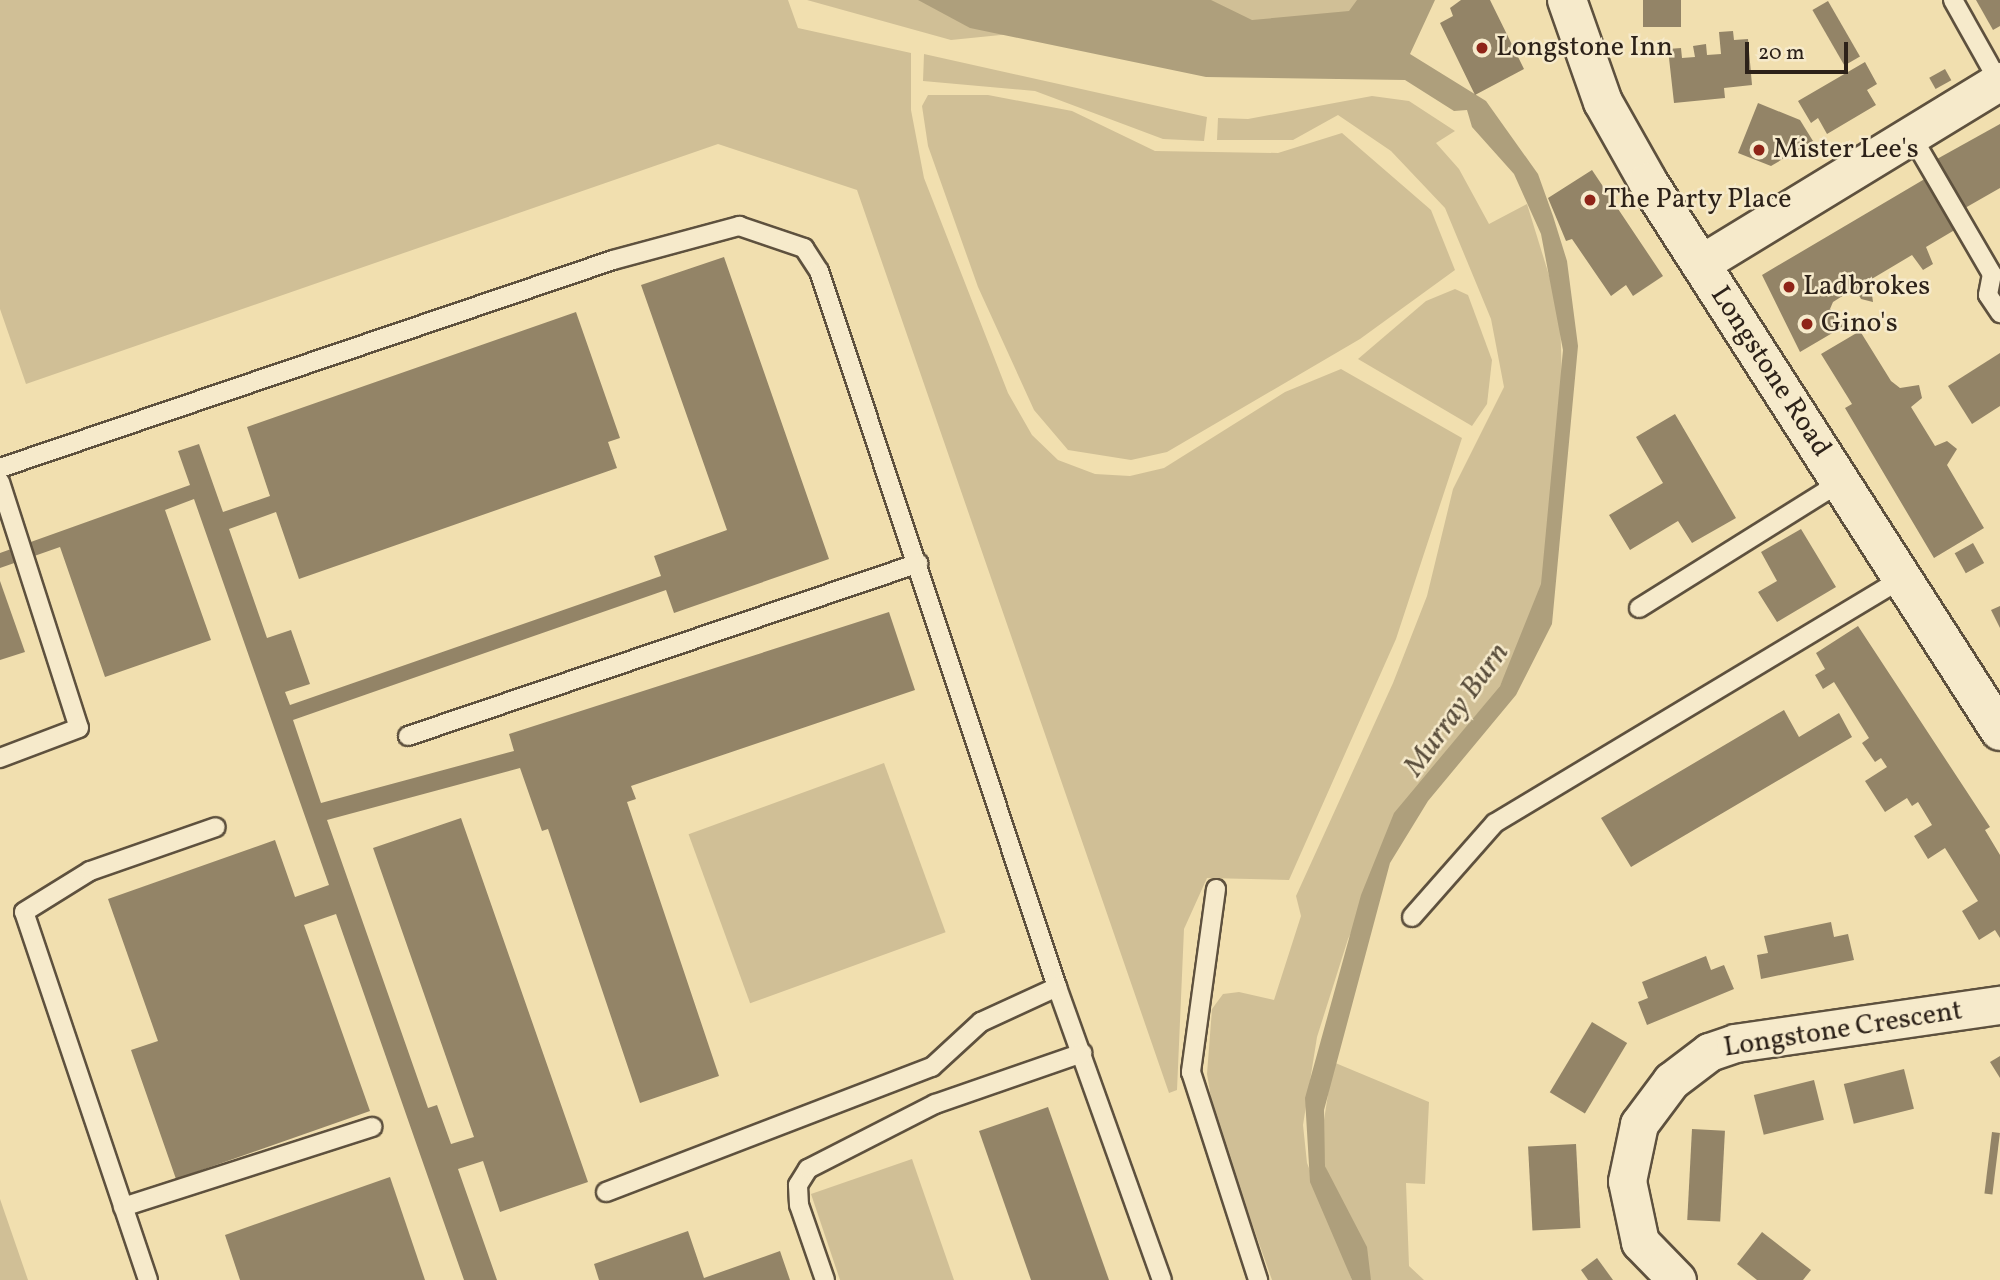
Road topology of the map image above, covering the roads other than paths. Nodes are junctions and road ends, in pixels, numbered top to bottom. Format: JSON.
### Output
{"nodes":[{"id":1,"x":1567,"y":0,"type":"edge"},
{"id":2,"x":1953,"y":0,"type":"edge"},
{"id":3,"x":2000,"y":82,"type":"edge"},
{"id":4,"x":1911,"y":135,"type":"junction"},
{"id":5,"x":1700,"y":264,"type":"junction"},
{"id":6,"x":2000,"y":313,"type":"edge"},
{"id":7,"x":0,"y":468,"type":"edge"},
{"id":8,"x":0,"y":482,"type":"edge"},
{"id":9,"x":1841,"y":482,"type":"junction"},
{"id":10,"x":919,"y":563,"type":"junction"},
{"id":11,"x":1902,"y":578,"type":"junction"},
{"id":12,"x":1639,"y":608,"type":"dead end"},
{"id":13,"x":1998,"y":723,"type":"edge"},
{"id":14,"x":408,"y":736,"type":"dead end"},
{"id":15,"x":0,"y":758,"type":"edge"},
{"id":16,"x":216,"y":827,"type":"dead end"},
{"id":17,"x":1216,"y":889,"type":"dead end"},
{"id":18,"x":1412,"y":917,"type":"dead end"},
{"id":19,"x":1057,"y":987,"type":"junction"},
{"id":20,"x":2000,"y":1005,"type":"edge"},
{"id":21,"x":1082,"y":1053,"type":"junction"},
{"id":22,"x":372,"y":1128,"type":"dead end"},
{"id":23,"x":606,"y":1192,"type":"dead end"},
{"id":24,"x":123,"y":1207,"type":"junction"},
{"id":25,"x":148,"y":1280,"type":"edge"},
{"id":26,"x":825,"y":1280,"type":"edge"},
{"id":27,"x":1162,"y":1280,"type":"edge"},
{"id":28,"x":1258,"y":1280,"type":"edge"},
{"id":29,"x":1677,"y":1280,"type":"edge"}],
"edges":[{"from":1,"to":5,"type":"street","name":"Longstone Road"},
{"from":2,"to":3,"type":"lane"},
{"from":3,"to":4,"type":"street"},
{"from":4,"to":5,"type":"street"},
{"from":4,"to":6,"type":"lane"},
{"from":5,"to":9,"type":"street","name":"Longstone Road"},
{"from":7,"to":10,"type":"lane"},
{"from":8,"to":15,"type":"lane"},
{"from":9,"to":11,"type":"street","name":"Longstone Road"},
{"from":9,"to":12,"type":"lane"},
{"from":10,"to":14,"type":"lane"},
{"from":10,"to":19,"type":"lane"},
{"from":11,"to":13,"type":"street","name":"Longstone Road"},
{"from":11,"to":18,"type":"lane"},
{"from":16,"to":24,"type":"lane"},
{"from":17,"to":28,"type":"lane"},
{"from":19,"to":21,"type":"lane"},
{"from":19,"to":23,"type":"lane"},
{"from":20,"to":29,"type":"street","name":"Longstone Crescent"},
{"from":21,"to":26,"type":"lane"},
{"from":21,"to":27,"type":"lane"},
{"from":22,"to":24,"type":"lane"},
{"from":24,"to":25,"type":"lane"}]}
